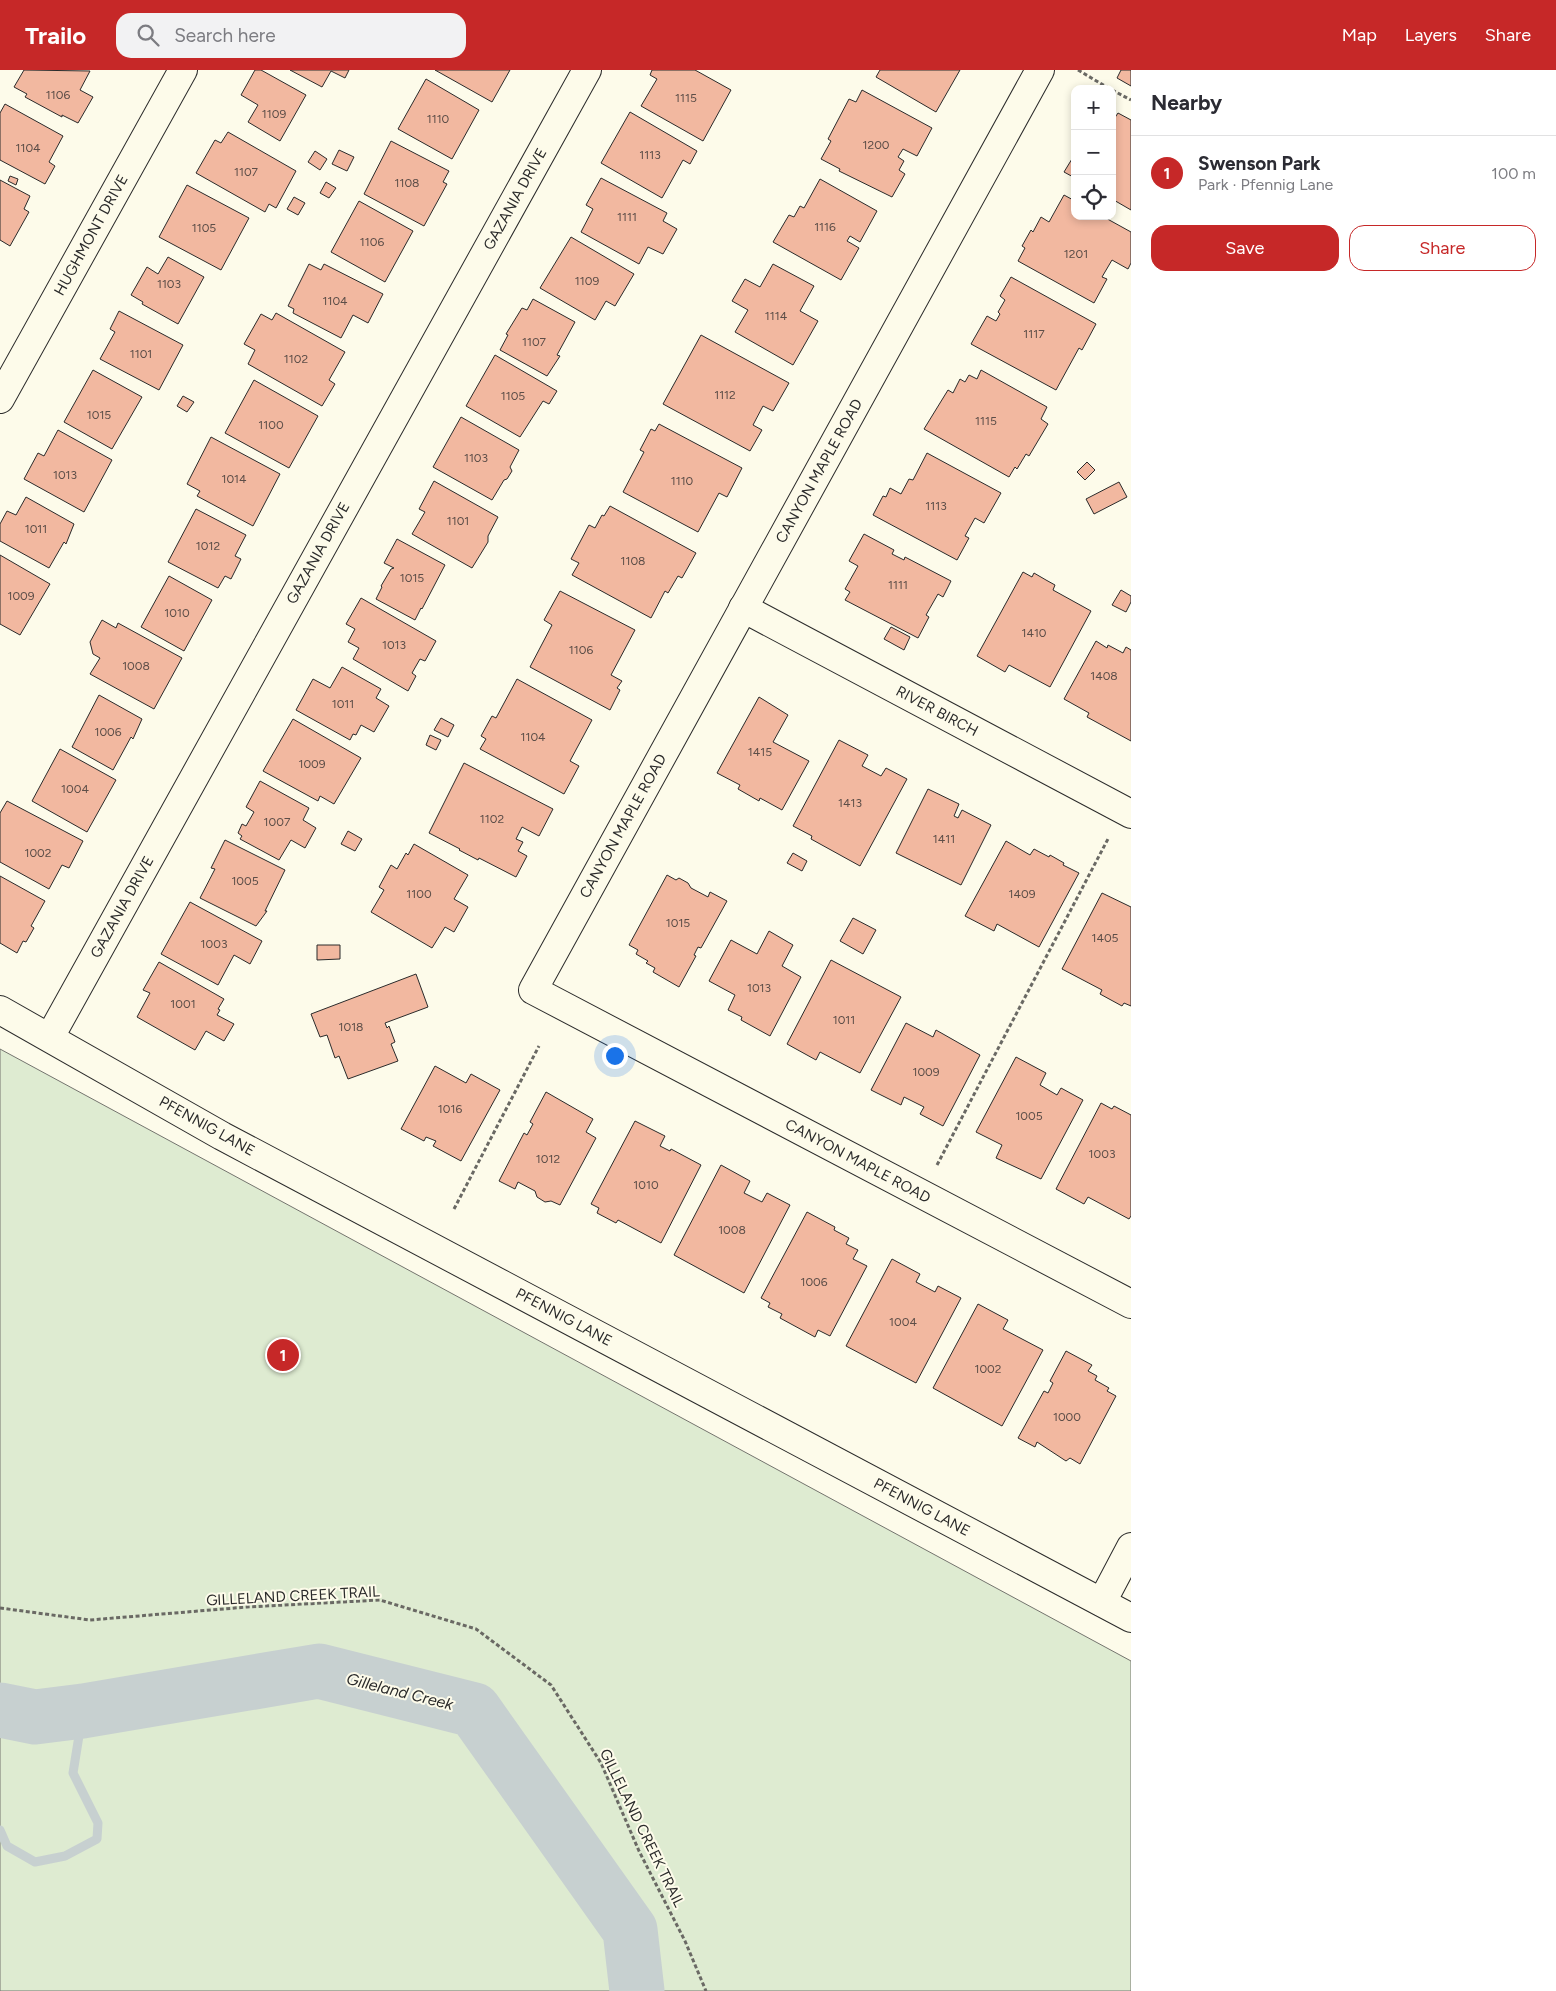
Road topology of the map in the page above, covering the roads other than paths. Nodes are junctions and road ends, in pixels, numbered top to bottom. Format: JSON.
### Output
{"nodes":[{"id":1,"x":182,"y":70,"type":"edge"},
{"id":2,"x":587,"y":70,"type":"edge"},
{"id":3,"x":1040,"y":70,"type":"edge"},
{"id":4,"x":0,"y":399,"type":"edge"},
{"id":5,"x":743,"y":608,"type":"junction"},
{"id":6,"x":1131,"y":814,"type":"edge"},
{"id":7,"x":0,"y":1010,"type":"edge"},
{"id":8,"x":50,"y":1037,"type":"junction"},
{"id":9,"x":1131,"y":1304,"type":"edge"},
{"id":10,"x":1131,"y":1547,"type":"edge"},
{"id":11,"x":1102,"y":1602,"type":"junction"},
{"id":12,"x":1131,"y":1618,"type":"edge"}],
"edges":[{"from":1,"to":4,"type":"street","name":"HUGHMONT DRIVE"},
{"from":2,"to":8,"type":"street","name":"GAZANIA DRIVE"},
{"from":3,"to":5,"type":"street","name":"CANYON MAPLE ROAD"},
{"from":5,"to":6,"type":"street","name":"RIVER BIRCH"},
{"from":5,"to":9,"type":"street","name":"CANYON MAPLE ROAD"},
{"from":7,"to":8,"type":"street","name":"PFENNIG LANE"},
{"from":8,"to":11,"type":"street","name":"PFENNIG LANE"},
{"from":10,"to":11,"type":"street"},
{"from":11,"to":12,"type":"street","name":"PFENNIG LANE"}]}
